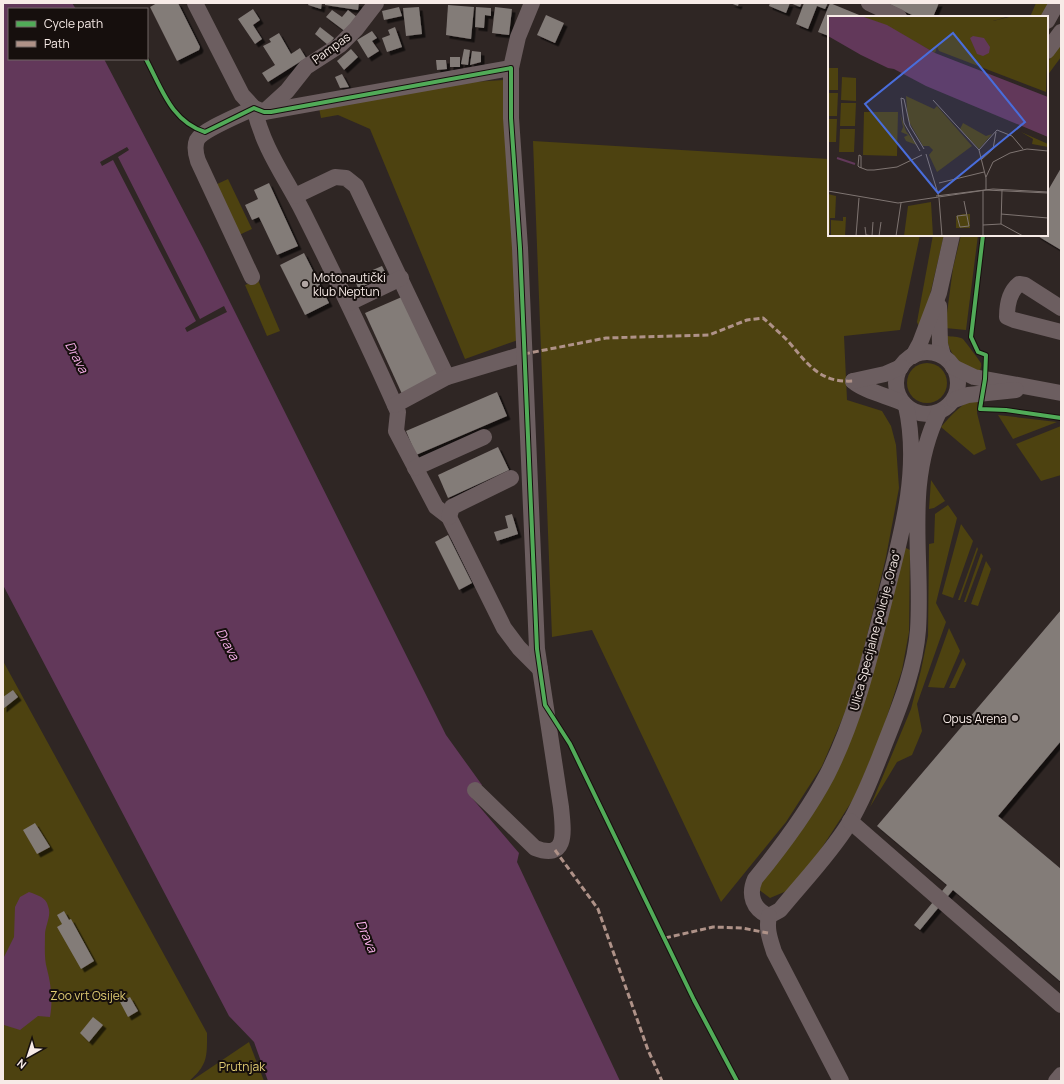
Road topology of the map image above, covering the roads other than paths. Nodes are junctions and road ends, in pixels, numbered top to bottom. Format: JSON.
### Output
{"nodes":[{"id":1,"x":195,"y":3,"type":"edge"},
{"id":2,"x":376,"y":3,"type":"edge"},
{"id":3,"x":532,"y":3,"type":"edge"},
{"id":4,"x":869,"y":3,"type":"edge"},
{"id":5,"x":1056,"y":3,"type":"edge"},
{"id":6,"x":897,"y":16,"type":"edge"},
{"id":7,"x":1048,"y":19,"type":"edge"},
{"id":8,"x":1061,"y":32,"type":"edge"},
{"id":9,"x":1048,"y":50,"type":"edge"},
{"id":10,"x":511,"y":68,"type":"junction"},
{"id":11,"x":300,"y":74,"type":"junction"},
{"id":12,"x":311,"y":105,"type":"junction"},
{"id":13,"x":259,"y":110,"type":"junction"},
{"id":14,"x":295,"y":196,"type":"junction"},
{"id":15,"x":952,"y":236,"type":"edge"},
{"id":16,"x":252,"y":277,"type":"dead end"},
{"id":17,"x":401,"y":278,"type":"junction"},
{"id":18,"x":939,"y":293,"type":"junction"},
{"id":19,"x":348,"y":303,"type":"junction"},
{"id":20,"x":1061,"y":308,"type":"edge"},
{"id":21,"x":1061,"y":332,"type":"edge"},
{"id":22,"x":524,"y":354,"type":"junction"},
{"id":23,"x":913,"y":356,"type":"junction"},
{"id":24,"x":948,"y":362,"type":"junction"},
{"id":25,"x":901,"y":367,"type":"junction"},
{"id":26,"x":447,"y":377,"type":"junction"},
{"id":27,"x":1037,"y":389,"type":"junction"},
{"id":28,"x":1061,"y":392,"type":"edge"},
{"id":29,"x":954,"y":400,"type":"junction"},
{"id":30,"x":905,"y":404,"type":"junction"},
{"id":31,"x":395,"y":405,"type":"junction"},
{"id":32,"x":939,"y":412,"type":"junction"},
{"id":33,"x":484,"y":437,"type":"dead end"},
{"id":34,"x":415,"y":468,"type":"junction"},
{"id":35,"x":511,"y":478,"type":"dead end"},
{"id":36,"x":449,"y":517,"type":"junction"},
{"id":37,"x":540,"y":669,"type":"junction"},
{"id":38,"x":475,"y":790,"type":"dead end"},
{"id":39,"x":850,"y":821,"type":"junction"},
{"id":40,"x":769,"y":916,"type":"junction"},
{"id":41,"x":1061,"y":1004,"type":"edge"},
{"id":42,"x":1061,"y":1075,"type":"edge"},
{"id":43,"x":841,"y":1081,"type":"edge"},
{"id":44,"x":1056,"y":1081,"type":"edge"}],
"edges":[{"from":1,"to":13,"type":"street"},
{"from":2,"to":11,"type":"street","name":"Pampas"},
{"from":3,"to":10,"type":"street"},
{"from":4,"to":6,"type":"street"},
{"from":5,"to":7,"type":"street"},
{"from":8,"to":9,"type":"street"},
{"from":10,"to":12,"type":"street"},
{"from":10,"to":22,"type":"street"},
{"from":11,"to":12,"type":"street"},
{"from":11,"to":13,"type":"street","name":"Pampas"},
{"from":12,"to":13,"type":"street"},
{"from":13,"to":14,"type":"street"},
{"from":13,"to":16,"type":"street"},
{"from":14,"to":17,"type":"street"},
{"from":14,"to":19,"type":"street"},
{"from":15,"to":18,"type":"street"},
{"from":17,"to":19,"type":"street"},
{"from":17,"to":26,"type":"street"},
{"from":18,"to":23,"type":"street"},
{"from":18,"to":24,"type":"street"},
{"from":19,"to":31,"type":"street"},
{"from":20,"to":21,"type":"street"},
{"from":22,"to":26,"type":"street"},
{"from":22,"to":37,"type":"street"},
{"from":23,"to":24,"type":"street"},
{"from":23,"to":25,"type":"street"},
{"from":24,"to":27,"type":"street"},
{"from":24,"to":29,"type":"street"},
{"from":25,"to":30,"type":"street"},
{"from":25,"to":30,"type":"street"},
{"from":26,"to":31,"type":"street"},
{"from":27,"to":28,"type":"street"},
{"from":27,"to":29,"type":"street"},
{"from":29,"to":32,"type":"street"},
{"from":30,"to":32,"type":"street"},
{"from":30,"to":40,"type":"street","name":"Ulica Specijalne policije „Orao“"},
{"from":31,"to":34,"type":"street"},
{"from":32,"to":39,"type":"street","name":"Ulica Specijalne policije „Orao“"},
{"from":33,"to":34,"type":"street"},
{"from":34,"to":36,"type":"street"},
{"from":35,"to":36,"type":"street"},
{"from":36,"to":37,"type":"street"},
{"from":37,"to":38,"type":"street"},
{"from":39,"to":40,"type":"street","name":"Ulica Specijalne policije „Orao“"},
{"from":39,"to":41,"type":"street"},
{"from":40,"to":43,"type":"street"},
{"from":42,"to":44,"type":"street"}]}
